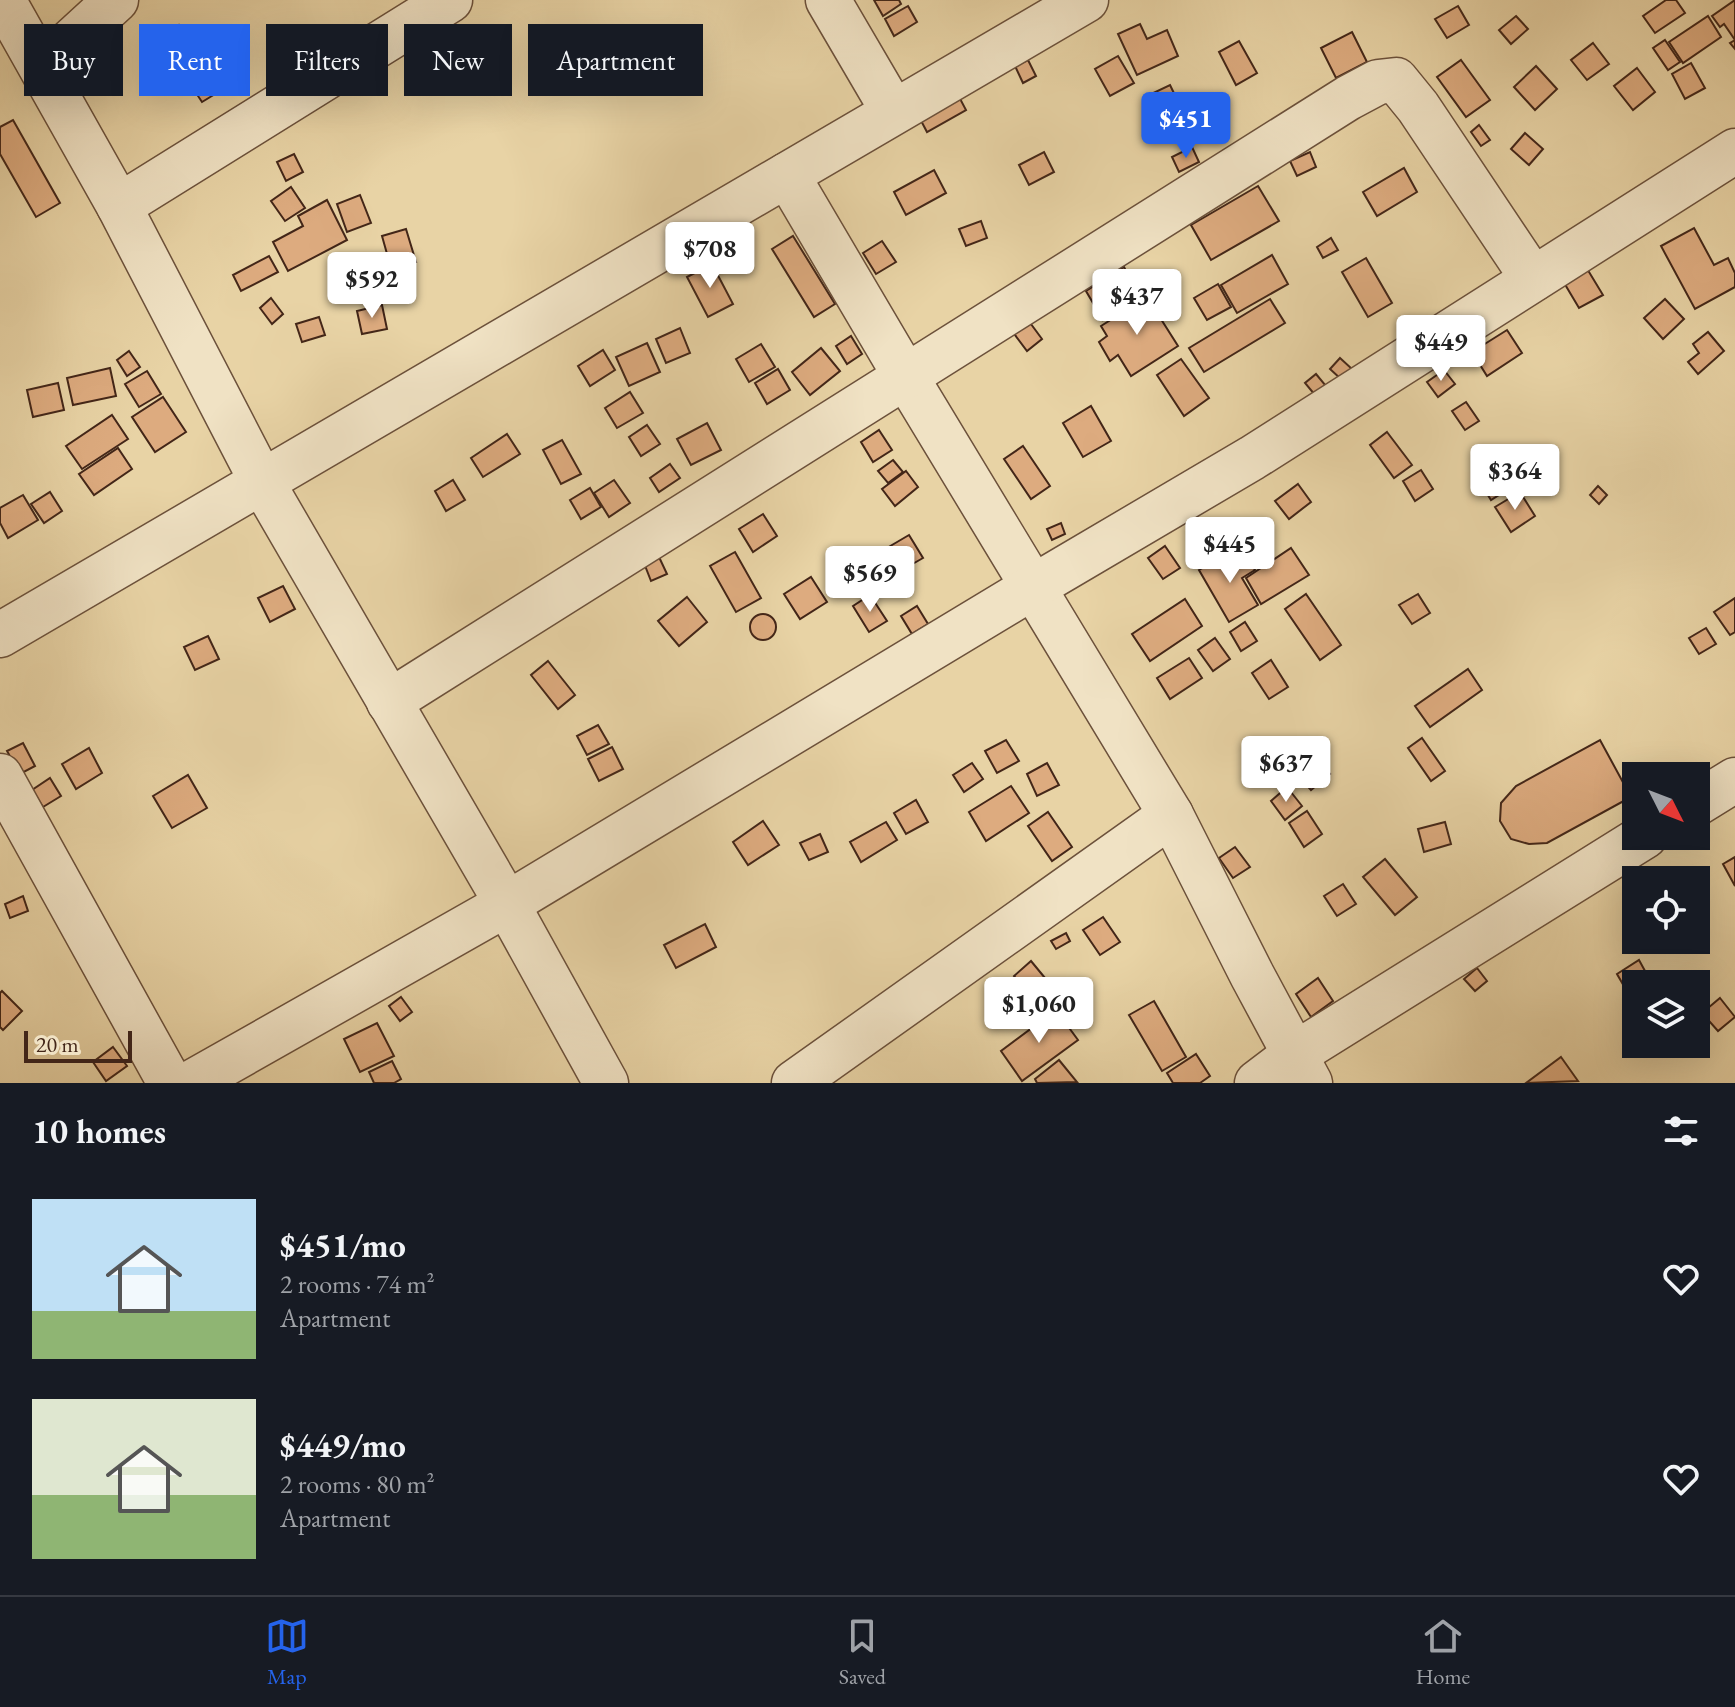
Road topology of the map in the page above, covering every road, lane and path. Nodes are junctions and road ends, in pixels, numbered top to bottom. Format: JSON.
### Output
{"nodes":[{"id":1,"x":3,"y":0,"type":"edge"},
{"id":2,"x":116,"y":0,"type":"edge"},
{"id":3,"x":450,"y":0,"type":"edge"},
{"id":4,"x":828,"y":0,"type":"edge"},
{"id":5,"x":1086,"y":0,"type":"edge"},
{"id":6,"x":90,"y":24,"type":"edge"},
{"id":7,"x":24,"y":37,"type":"edge"},
{"id":8,"x":58,"y":96,"type":"edge"},
{"id":9,"x":893,"y":111,"type":"junction"},
{"id":10,"x":1735,"y":151,"type":"edge"},
{"id":11,"x":787,"y":175,"type":"junction"},
{"id":12,"x":119,"y":206,"type":"junction"},
{"id":13,"x":1533,"y":279,"type":"junction"},
{"id":14,"x":906,"y":377,"type":"junction"},
{"id":15,"x":262,"y":482,"type":"junction"},
{"id":16,"x":1033,"y":587,"type":"junction"},
{"id":17,"x":0,"y":635,"type":"edge"},
{"id":18,"x":389,"y":702,"type":"junction"},
{"id":19,"x":0,"y":776,"type":"edge"},
{"id":20,"x":1735,"y":780,"type":"edge"},
{"id":21,"x":1710,"y":795,"type":"edge"},
{"id":22,"x":1171,"y":815,"type":"junction"},
{"id":23,"x":1624,"y":850,"type":"edge"},
{"id":24,"x":507,"y":904,"type":"junction"},
{"id":25,"x":1303,"y":1069,"type":"edge"},
{"id":26,"x":170,"y":1083,"type":"edge"},
{"id":27,"x":191,"y":1083,"type":"edge"},
{"id":28,"x":606,"y":1083,"type":"edge"},
{"id":29,"x":794,"y":1083,"type":"edge"},
{"id":30,"x":1257,"y":1083,"type":"edge"}],
"edges":[{"from":1,"to":7,"type":"street"},
{"from":2,"to":6,"type":"street"},
{"from":3,"to":12,"type":"street"},
{"from":4,"to":9,"type":"street"},
{"from":5,"to":9,"type":"street"},
{"from":8,"to":12,"type":"street"},
{"from":9,"to":11,"type":"street"},
{"from":10,"to":13,"type":"street"},
{"from":11,"to":14,"type":"street"},
{"from":11,"to":15,"type":"street"},
{"from":12,"to":15,"type":"street"},
{"from":13,"to":14,"type":"street"},
{"from":13,"to":16,"type":"street"},
{"from":14,"to":16,"type":"street"},
{"from":14,"to":18,"type":"street"},
{"from":15,"to":17,"type":"street"},
{"from":15,"to":18,"type":"street"},
{"from":16,"to":22,"type":"street"},
{"from":16,"to":24,"type":"street"},
{"from":18,"to":24,"type":"street"},
{"from":19,"to":26,"type":"street"},
{"from":20,"to":21,"type":"street"},
{"from":22,"to":25,"type":"street"},
{"from":22,"to":29,"type":"street"},
{"from":23,"to":25,"type":"street"},
{"from":24,"to":27,"type":"street"},
{"from":24,"to":28,"type":"street"},
{"from":25,"to":30,"type":"street"}]}
